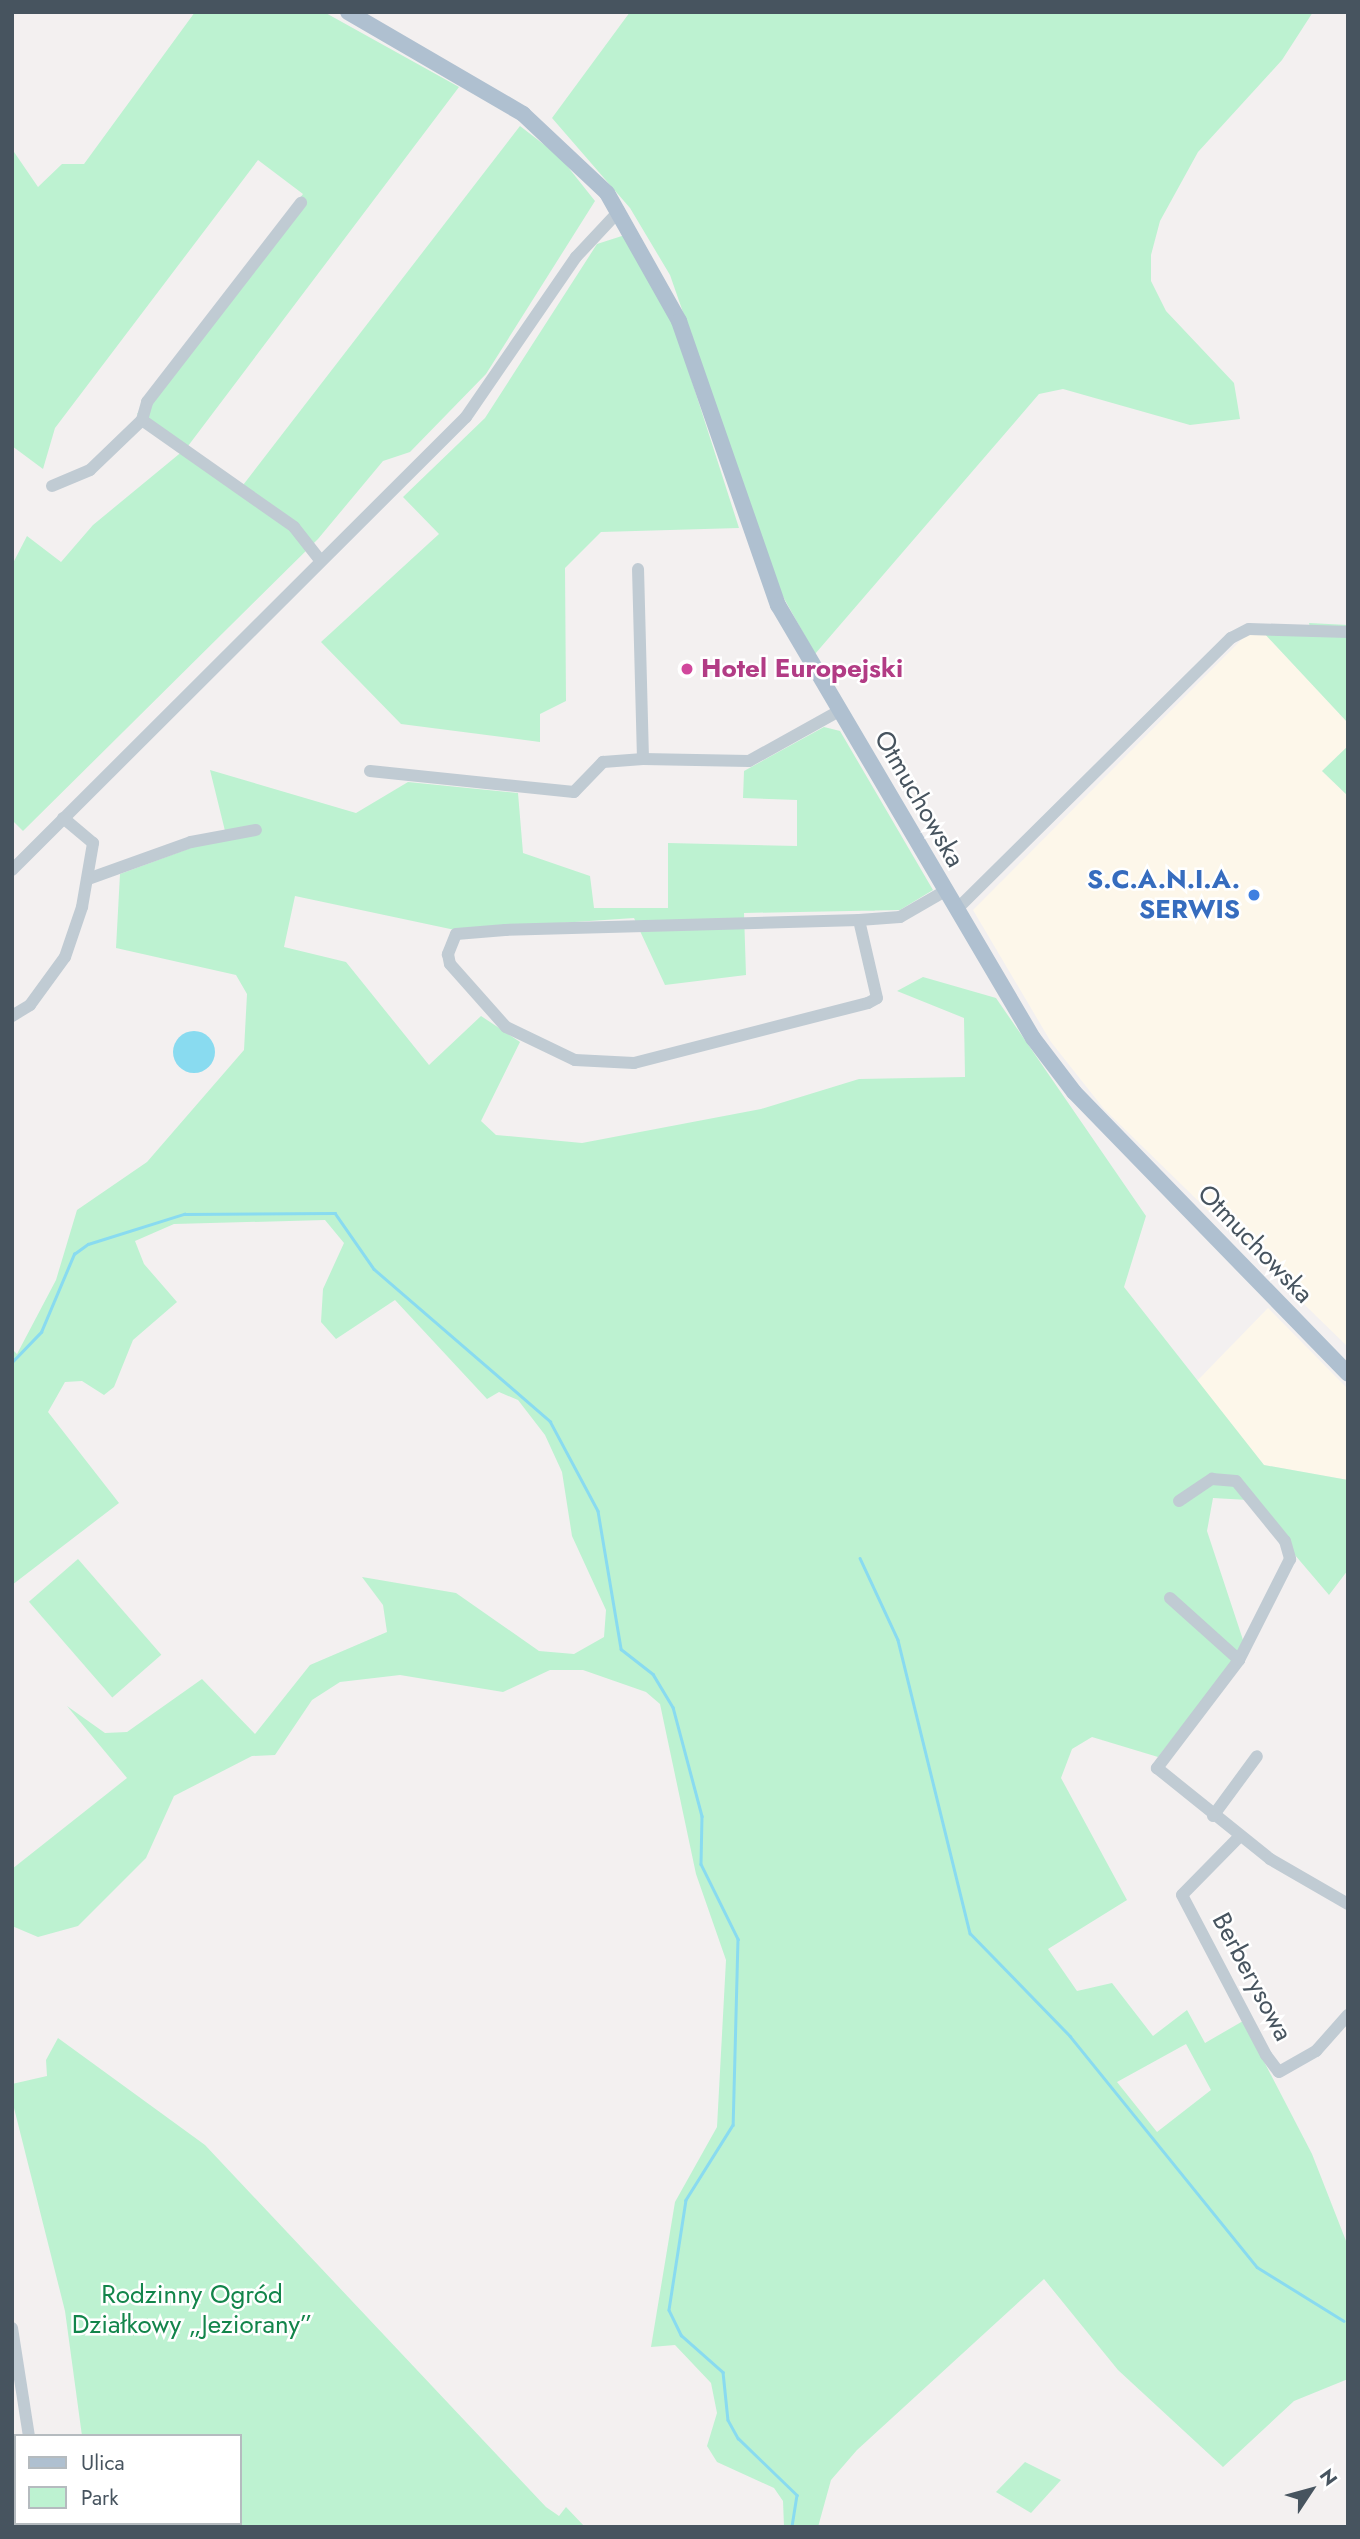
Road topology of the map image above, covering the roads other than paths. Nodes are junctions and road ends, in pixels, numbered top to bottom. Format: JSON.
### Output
{"nodes":[{"id":1,"x":348,"y":12,"type":"edge"},
{"id":2,"x":301,"y":203,"type":"dead end"},
{"id":3,"x":619,"y":211,"type":"junction"},
{"id":4,"x":142,"y":420,"type":"junction"},
{"id":5,"x":52,"y":486,"type":"dead end"},
{"id":6,"x":320,"y":560,"type":"junction"},
{"id":7,"x":638,"y":569,"type":"dead end"},
{"id":8,"x":1348,"y":632,"type":"edge"},
{"id":9,"x":839,"y":711,"type":"junction"},
{"id":10,"x":643,"y":759,"type":"junction"},
{"id":11,"x":370,"y":771,"type":"dead end"},
{"id":12,"x":63,"y":818,"type":"junction"},
{"id":13,"x":256,"y":830,"type":"dead end"},
{"id":14,"x":12,"y":870,"type":"edge"},
{"id":15,"x":88,"y":878,"type":"junction"},
{"id":16,"x":945,"y":891,"type":"junction"},
{"id":17,"x":956,"y":910,"type":"junction"},
{"id":18,"x":859,"y":920,"type":"junction"},
{"id":19,"x":12,"y":1016,"type":"edge"},
{"id":20,"x":1348,"y":1374,"type":"edge"},
{"id":21,"x":1180,"y":1501,"type":"dead end"},
{"id":22,"x":1170,"y":1598,"type":"dead end"},
{"id":23,"x":1239,"y":1660,"type":"junction"},
{"id":24,"x":1257,"y":1756,"type":"dead end"},
{"id":25,"x":1213,"y":1816,"type":"junction"},
{"id":26,"x":1239,"y":1837,"type":"junction"},
{"id":27,"x":1348,"y":1904,"type":"edge"},
{"id":28,"x":1348,"y":2015,"type":"edge"},
{"id":29,"x":12,"y":2328,"type":"edge"},
{"id":30,"x":29,"y":2434,"type":"edge"}],
"edges":[{"from":1,"to":3,"type":"main road","name":"Otmuchowska"},
{"from":2,"to":4,"type":"street"},
{"from":3,"to":6,"type":"street"},
{"from":3,"to":9,"type":"main road","name":"Otmuchowska"},
{"from":4,"to":5,"type":"street"},
{"from":4,"to":6,"type":"street"},
{"from":6,"to":12,"type":"street"},
{"from":7,"to":10,"type":"street"},
{"from":8,"to":17,"type":"street"},
{"from":9,"to":10,"type":"street"},
{"from":9,"to":16,"type":"main road","name":"Otmuchowska"},
{"from":10,"to":11,"type":"street"},
{"from":12,"to":14,"type":"street"},
{"from":12,"to":15,"type":"street"},
{"from":13,"to":15,"type":"street"},
{"from":15,"to":19,"type":"street"},
{"from":16,"to":17,"type":"main road","name":"Otmuchowska"},
{"from":16,"to":18,"type":"street"},
{"from":17,"to":20,"type":"main road","name":"Otmuchowska"},
{"from":18,"to":18,"type":"street"},
{"from":21,"to":23,"type":"street"},
{"from":22,"to":23,"type":"street"},
{"from":23,"to":25,"type":"street"},
{"from":24,"to":25,"type":"street"},
{"from":25,"to":26,"type":"street"},
{"from":26,"to":27,"type":"street"},
{"from":26,"to":28,"type":"street","name":"Berberysowa"},
{"from":29,"to":30,"type":"street"}]}
